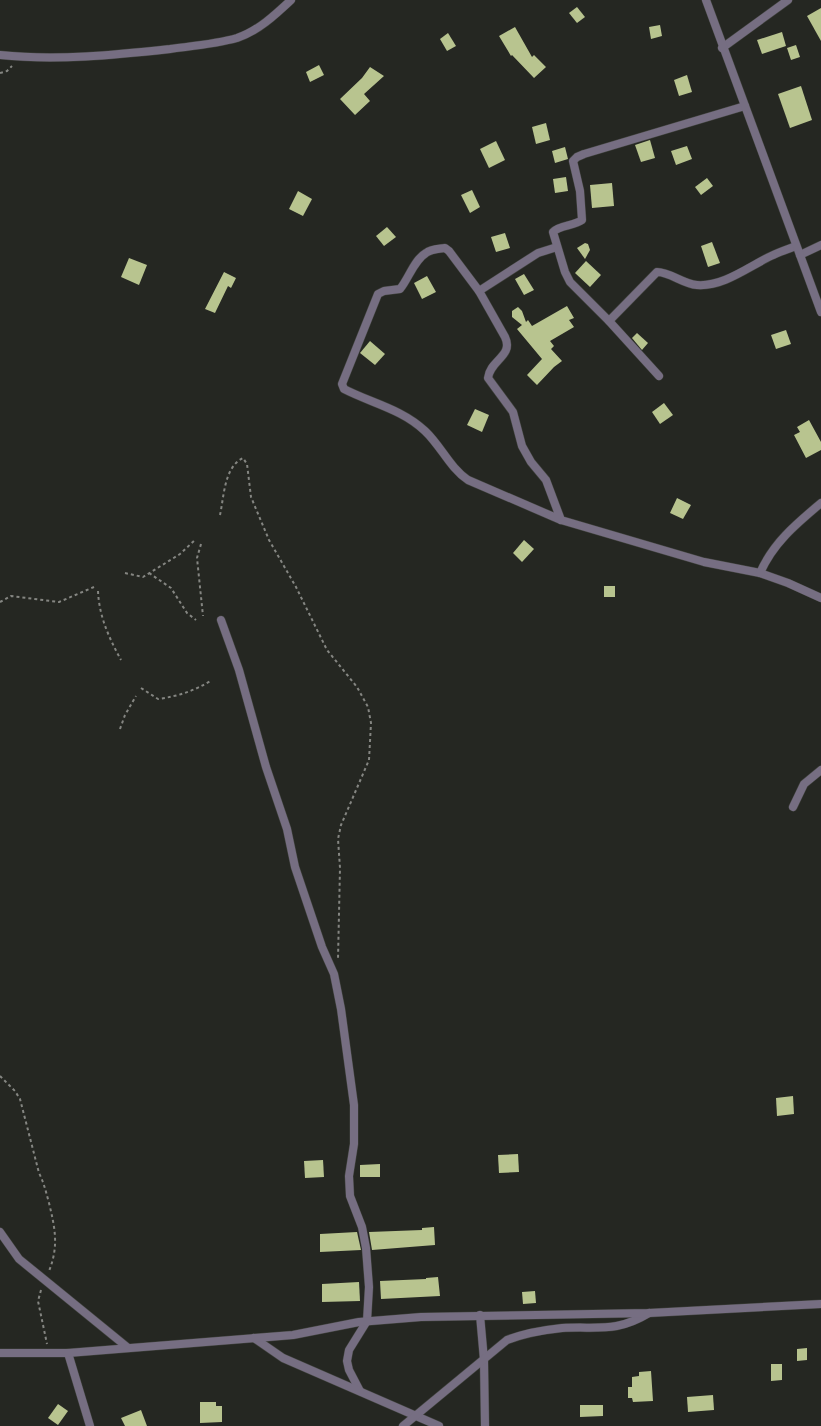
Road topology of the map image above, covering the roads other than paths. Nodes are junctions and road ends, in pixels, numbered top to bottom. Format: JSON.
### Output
{"nodes":[{"id":1,"x":291,"y":0,"type":"edge"},
{"id":2,"x":706,"y":0,"type":"edge"},
{"id":3,"x":788,"y":0,"type":"edge"},
{"id":4,"x":722,"y":48,"type":"junction"},
{"id":5,"x":0,"y":55,"type":"edge"},
{"id":6,"x":744,"y":106,"type":"junction"},
{"id":7,"x":821,"y":245,"type":"edge"},
{"id":8,"x":796,"y":246,"type":"junction"},
{"id":9,"x":557,"y":247,"type":"junction"},
{"id":10,"x":800,"y":255,"type":"junction"},
{"id":11,"x":479,"y":291,"type":"junction"},
{"id":12,"x":821,"y":312,"type":"edge"},
{"id":13,"x":609,"y":321,"type":"junction"},
{"id":14,"x":659,"y":376,"type":"dead end"},
{"id":15,"x":821,"y":503,"type":"edge"},
{"id":16,"x":561,"y":520,"type":"junction"},
{"id":17,"x":760,"y":573,"type":"junction"},
{"id":18,"x":821,"y":598,"type":"edge"},
{"id":19,"x":221,"y":620,"type":"dead end"},
{"id":20,"x":821,"y":770,"type":"edge"},
{"id":21,"x":793,"y":807,"type":"dead end"},
{"id":22,"x":0,"y":1232,"type":"edge"},
{"id":23,"x":821,"y":1304,"type":"edge"},
{"id":24,"x":649,"y":1313,"type":"junction"},
{"id":25,"x":480,"y":1315,"type":"junction"},
{"id":26,"x":367,"y":1321,"type":"junction"},
{"id":27,"x":254,"y":1338,"type":"junction"},
{"id":28,"x":127,"y":1347,"type":"junction"},
{"id":29,"x":0,"y":1353,"type":"edge"},
{"id":30,"x":68,"y":1353,"type":"junction"},
{"id":31,"x":484,"y":1360,"type":"junction"},
{"id":32,"x":360,"y":1391,"type":"junction"},
{"id":33,"x":415,"y":1415,"type":"junction"},
{"id":34,"x":90,"y":1426,"type":"edge"},
{"id":35,"x":403,"y":1426,"type":"edge"},
{"id":36,"x":439,"y":1426,"type":"edge"},
{"id":37,"x":485,"y":1426,"type":"edge"}],
"edges":[{"from":1,"to":5,"type":"street"},
{"from":2,"to":4,"type":"street"},
{"from":3,"to":4,"type":"street"},
{"from":4,"to":6,"type":"street"},
{"from":6,"to":8,"type":"street"},
{"from":6,"to":9,"type":"street"},
{"from":7,"to":10,"type":"street"},
{"from":8,"to":10,"type":"street"},
{"from":8,"to":13,"type":"street"},
{"from":9,"to":11,"type":"street"},
{"from":9,"to":13,"type":"street"},
{"from":10,"to":12,"type":"street"},
{"from":11,"to":16,"type":"street"},
{"from":11,"to":16,"type":"street"},
{"from":13,"to":14,"type":"street"},
{"from":15,"to":17,"type":"street"},
{"from":16,"to":17,"type":"street"},
{"from":17,"to":18,"type":"street"},
{"from":19,"to":26,"type":"street"},
{"from":20,"to":21,"type":"street"},
{"from":22,"to":28,"type":"street"},
{"from":23,"to":24,"type":"street"},
{"from":24,"to":25,"type":"street"},
{"from":24,"to":31,"type":"street"},
{"from":25,"to":26,"type":"street"},
{"from":25,"to":31,"type":"street"},
{"from":26,"to":27,"type":"street"},
{"from":26,"to":32,"type":"street"},
{"from":27,"to":28,"type":"street"},
{"from":27,"to":32,"type":"street"},
{"from":28,"to":30,"type":"street"},
{"from":29,"to":30,"type":"street"},
{"from":30,"to":34,"type":"street"},
{"from":31,"to":33,"type":"street"},
{"from":31,"to":37,"type":"street"},
{"from":32,"to":33,"type":"street"},
{"from":33,"to":35,"type":"street"},
{"from":33,"to":36,"type":"street"}]}
